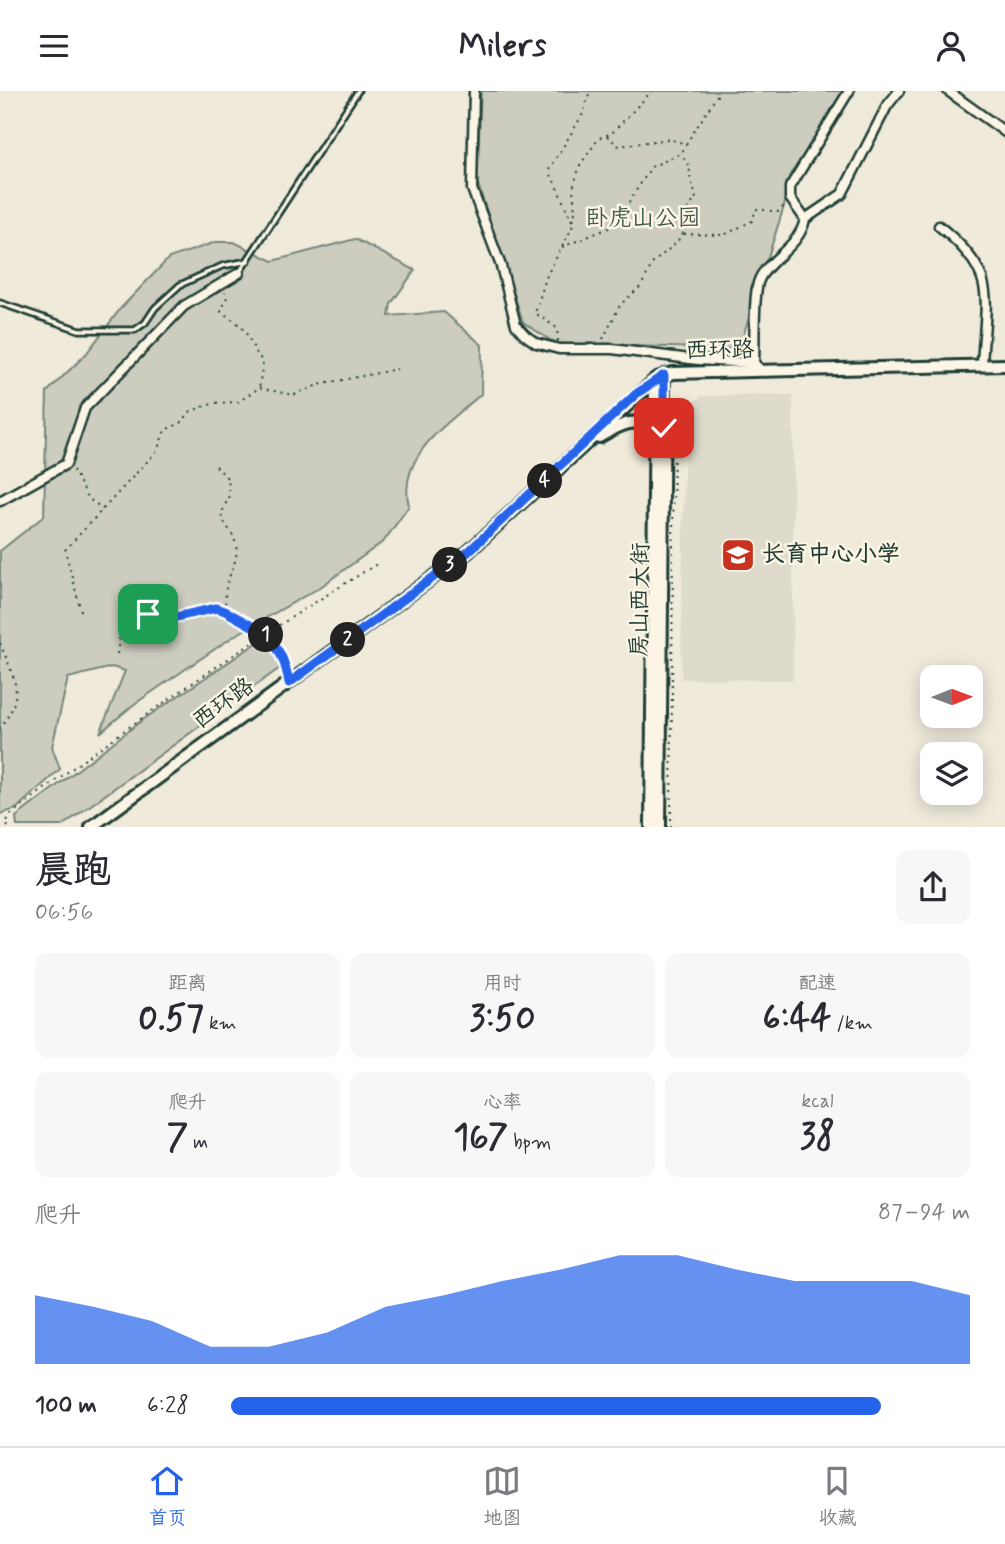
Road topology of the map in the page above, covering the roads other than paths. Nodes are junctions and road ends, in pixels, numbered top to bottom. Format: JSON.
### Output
{"nodes":[{"id":1,"x":358,"y":91,"type":"edge"},
{"id":2,"x":474,"y":91,"type":"edge"},
{"id":3,"x":849,"y":91,"type":"edge"},
{"id":4,"x":899,"y":91,"type":"edge"},
{"id":5,"x":948,"y":91,"type":"edge"},
{"id":6,"x":1005,"y":132,"type":"edge"},
{"id":7,"x":805,"y":219,"type":"junction"},
{"id":8,"x":939,"y":226,"type":"dead end"},
{"id":9,"x":248,"y":261,"type":"junction"},
{"id":10,"x":239,"y":273,"type":"joint"},
{"id":11,"x":0,"y":303,"type":"edge"},
{"id":12,"x":754,"y":363,"type":"junction"},
{"id":13,"x":1005,"y":365,"type":"edge"},
{"id":14,"x":982,"y":366,"type":"junction"},
{"id":15,"x":762,"y":371,"type":"junction"},
{"id":16,"x":1005,"y":371,"type":"edge"},
{"id":17,"x":659,"y":380,"type":"junction"},
{"id":18,"x":654,"y":433,"type":"junction"},
{"id":19,"x":599,"y":437,"type":"junction"},
{"id":20,"x":0,"y":501,"type":"edge"},
{"id":21,"x":91,"y":827,"type":"edge"},
{"id":22,"x":100,"y":827,"type":"edge"},
{"id":23,"x":651,"y":827,"type":"edge"},
{"id":24,"x":660,"y":827,"type":"edge"}],
"edges":[{"from":1,"to":9,"type":"lane"},
{"from":2,"to":12,"type":"street"},
{"from":3,"to":7,"type":"street"},
{"from":4,"to":7,"type":"street"},
{"from":5,"to":6,"type":"street"},
{"from":7,"to":12,"type":"street"},
{"from":8,"to":14,"type":"street"},
{"from":9,"to":10,"type":"lane"},
{"from":9,"to":11,"type":"lane"},
{"from":10,"to":20,"type":"street"},
{"from":12,"to":15,"type":"street"},
{"from":13,"to":14,"type":"main road","name":"西环路"},
{"from":14,"to":15,"type":"main road","name":"西环路"},
{"from":15,"to":17,"type":"main road","name":"西环路"},
{"from":16,"to":17,"type":"main road","name":"西环路"},
{"from":17,"to":18,"type":"main road","name":"房山西大街"},
{"from":17,"to":19,"type":"main road","name":"西环路"},
{"from":17,"to":21,"type":"main road","name":"西环路"},
{"from":17,"to":24,"type":"main road","name":"房山西大街"},
{"from":18,"to":19,"type":"main road"},
{"from":18,"to":23,"type":"main road","name":"房山西大街"},
{"from":19,"to":22,"type":"main road","name":"西环路"}]}
